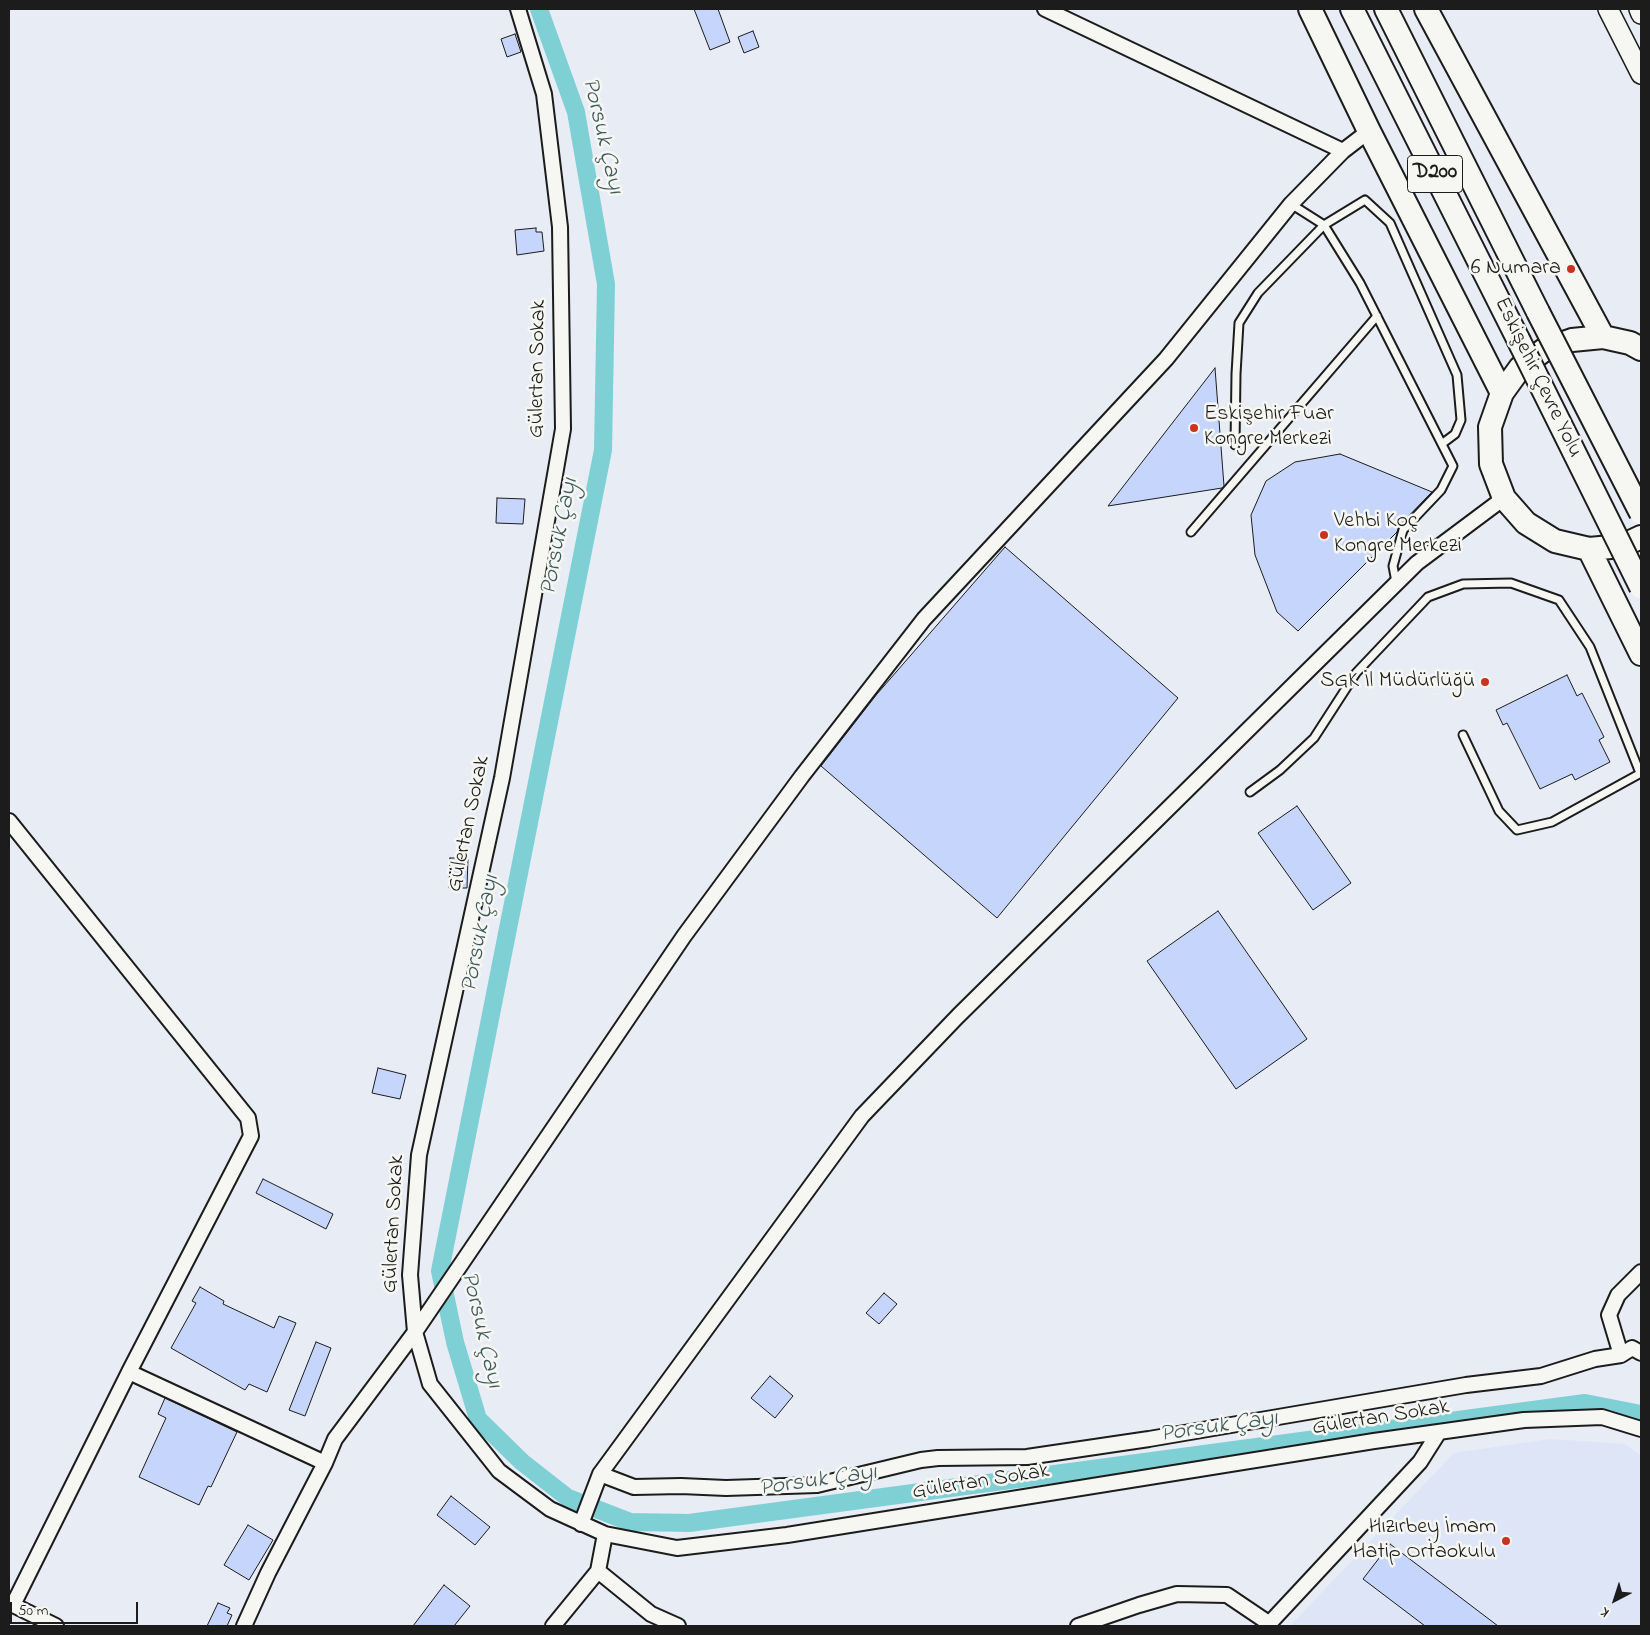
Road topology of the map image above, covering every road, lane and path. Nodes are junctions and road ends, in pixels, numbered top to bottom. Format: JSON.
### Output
{"nodes":[{"id":1,"x":518,"y":9,"type":"edge"},
{"id":2,"x":1045,"y":9,"type":"edge"},
{"id":3,"x":1310,"y":9,"type":"edge"},
{"id":4,"x":1352,"y":9,"type":"edge"},
{"id":5,"x":1386,"y":9,"type":"edge"},
{"id":6,"x":1426,"y":9,"type":"edge"},
{"id":7,"x":1608,"y":9,"type":"edge"},
{"id":8,"x":1639,"y":9,"type":"edge"},
{"id":9,"x":1641,"y":14,"type":"edge"},
{"id":10,"x":1641,"y":74,"type":"edge"},
{"id":11,"x":1369,"y":131,"type":"junction"},
{"id":12,"x":1343,"y":151,"type":"junction"},
{"id":13,"x":1290,"y":204,"type":"junction"},
{"id":14,"x":1324,"y":225,"type":"junction"},
{"id":15,"x":1377,"y":316,"type":"junction"},
{"id":16,"x":1603,"y":337,"type":"junction"},
{"id":17,"x":1641,"y":349,"type":"edge"},
{"id":18,"x":1502,"y":393,"type":"junction"},
{"id":19,"x":1443,"y":443,"type":"junction"},
{"id":20,"x":1235,"y":445,"type":"dead end"},
{"id":21,"x":1504,"y":498,"type":"junction"},
{"id":22,"x":1641,"y":513,"type":"edge"},
{"id":23,"x":1192,"y":532,"type":"dead end"},
{"id":24,"x":1641,"y":537,"type":"edge"},
{"id":25,"x":1588,"y":549,"type":"junction"},
{"id":26,"x":1396,"y":583,"type":"junction"},
{"id":27,"x":1641,"y":587,"type":"edge"},
{"id":28,"x":1641,"y":654,"type":"edge"},
{"id":29,"x":1463,"y":735,"type":"dead end"},
{"id":30,"x":1641,"y":773,"type":"edge"},
{"id":31,"x":1250,"y":792,"type":"dead end"},
{"id":32,"x":9,"y":821,"type":"edge"},
{"id":33,"x":1641,"y":1272,"type":"edge"},
{"id":34,"x":415,"y":1332,"type":"junction"},
{"id":35,"x":1641,"y":1353,"type":"edge"},
{"id":36,"x":1621,"y":1355,"type":"junction"},
{"id":37,"x":129,"y":1372,"type":"junction"},
{"id":38,"x":1641,"y":1429,"type":"edge"},
{"id":39,"x":1439,"y":1432,"type":"junction"},
{"id":40,"x":325,"y":1463,"type":"junction"},
{"id":41,"x":600,"y":1474,"type":"junction"},
{"id":42,"x":582,"y":1521,"type":"junction"},
{"id":43,"x":605,"y":1534,"type":"junction"},
{"id":44,"x":598,"y":1571,"type":"junction"},
{"id":45,"x":11,"y":1604,"type":"edge"},
{"id":46,"x":1268,"y":1625,"type":"edge"},
{"id":47,"x":56,"y":1626,"type":"edge"},
{"id":48,"x":244,"y":1626,"type":"edge"},
{"id":49,"x":553,"y":1626,"type":"edge"},
{"id":50,"x":678,"y":1626,"type":"edge"},
{"id":51,"x":1078,"y":1626,"type":"edge"}],
"edges":[{"from":1,"to":34,"type":"street","name":"Gülertan Sokak"},
{"from":2,"to":12,"type":"street"},
{"from":3,"to":11,"type":"highway"},
{"from":4,"to":27,"type":"highway","name":"Eskişehir Çevre Yolu","number":"D200","bridge":true},
{"from":5,"to":22,"type":"highway","name":"Eskişehir Çevre Yolu","number":"D200","bridge":true},
{"from":6,"to":16,"type":"highway"},
{"from":7,"to":10,"type":"main road"},
{"from":8,"to":9,"type":"main road"},
{"from":11,"to":12,"type":"street"},
{"from":11,"to":18,"type":"highway"},
{"from":12,"to":13,"type":"street"},
{"from":13,"to":14,"type":"lane"},
{"from":13,"to":34,"type":"street"},
{"from":14,"to":15,"type":"lane"},
{"from":14,"to":19,"type":"lane"},
{"from":14,"to":20,"type":"lane"},
{"from":15,"to":19,"type":"lane"},
{"from":15,"to":23,"type":"lane"},
{"from":16,"to":17,"type":"highway"},
{"from":16,"to":18,"type":"highway"},
{"from":18,"to":21,"type":"highway"},
{"from":19,"to":26,"type":"lane"},
{"from":21,"to":25,"type":"highway"},
{"from":21,"to":26,"type":"street"},
{"from":24,"to":25,"type":"highway"},
{"from":25,"to":28,"type":"highway"},
{"from":26,"to":41,"type":"street"},
{"from":29,"to":30,"type":"lane"},
{"from":30,"to":31,"type":"lane"},
{"from":32,"to":37,"type":"street"},
{"from":33,"to":36,"type":"street"},
{"from":34,"to":40,"type":"street"},
{"from":34,"to":42,"type":"street","name":"Gülertan Sokak"},
{"from":35,"to":36,"type":"street"},
{"from":36,"to":41,"type":"street"},
{"from":37,"to":40,"type":"street"},
{"from":37,"to":45,"type":"street"},
{"from":38,"to":39,"type":"street","name":"Gülertan Sokak"},
{"from":39,"to":43,"type":"street","name":"Gülertan Sokak"},
{"from":39,"to":46,"type":"street"},
{"from":40,"to":48,"type":"street"},
{"from":41,"to":42,"type":"street"},
{"from":42,"to":43,"type":"street","name":"Gülertan Sokak"},
{"from":43,"to":44,"type":"street"},
{"from":44,"to":49,"type":"street"},
{"from":44,"to":50,"type":"street"},
{"from":45,"to":47,"type":"street"},
{"from":46,"to":51,"type":"street"}]}
